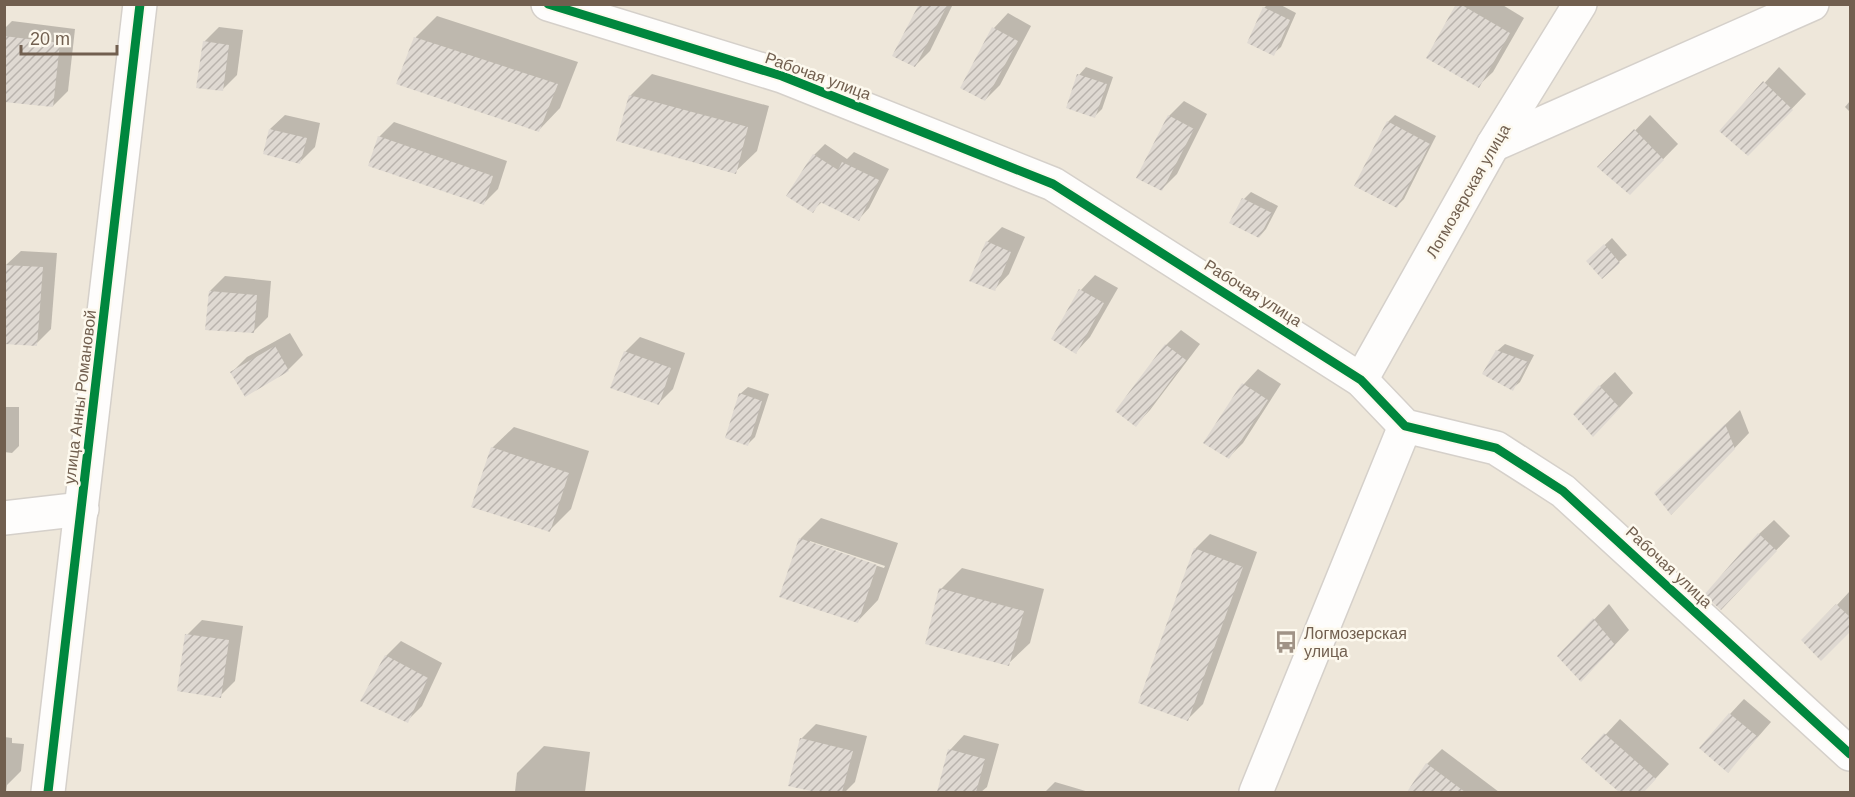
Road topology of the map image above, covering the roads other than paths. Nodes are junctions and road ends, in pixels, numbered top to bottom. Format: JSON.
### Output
{"nodes":[{"id":1,"x":140,"y":4,"type":"edge"},
{"id":2,"x":548,"y":4,"type":"edge"},
{"id":3,"x":1580,"y":4,"type":"edge"},
{"id":4,"x":1812,"y":4,"type":"edge"},
{"id":5,"x":628,"y":17,"type":"edge"},
{"id":6,"x":1493,"y":145,"type":"junction"},
{"id":7,"x":1360,"y":380,"type":"junction"},
{"id":8,"x":1405,"y":426,"type":"junction"},
{"id":9,"x":82,"y":509,"type":"junction"},
{"id":10,"x":4,"y":518,"type":"edge"},
{"id":11,"x":1851,"y":754,"type":"edge"},
{"id":12,"x":48,"y":792,"type":"edge"},
{"id":13,"x":1256,"y":792,"type":"edge"}],
"edges":[{"from":1,"to":9,"type":"street","name":"улица Анны Романовой"},
{"from":2,"to":5,"type":"street","name":"Рабочая улица"},
{"from":3,"to":6,"type":"street","name":"Логмозерская улица"},
{"from":4,"to":6,"type":"street"},
{"from":5,"to":7,"type":"street","name":"Рабочая улица"},
{"from":6,"to":7,"type":"street","name":"Логмозерская улица"},
{"from":7,"to":8,"type":"street","name":"Рабочая улица"},
{"from":8,"to":11,"type":"street","name":"Рабочая улица"},
{"from":8,"to":13,"type":"street"},
{"from":9,"to":10,"type":"street"},
{"from":9,"to":12,"type":"street","name":"улица Анны Романовой"}]}
